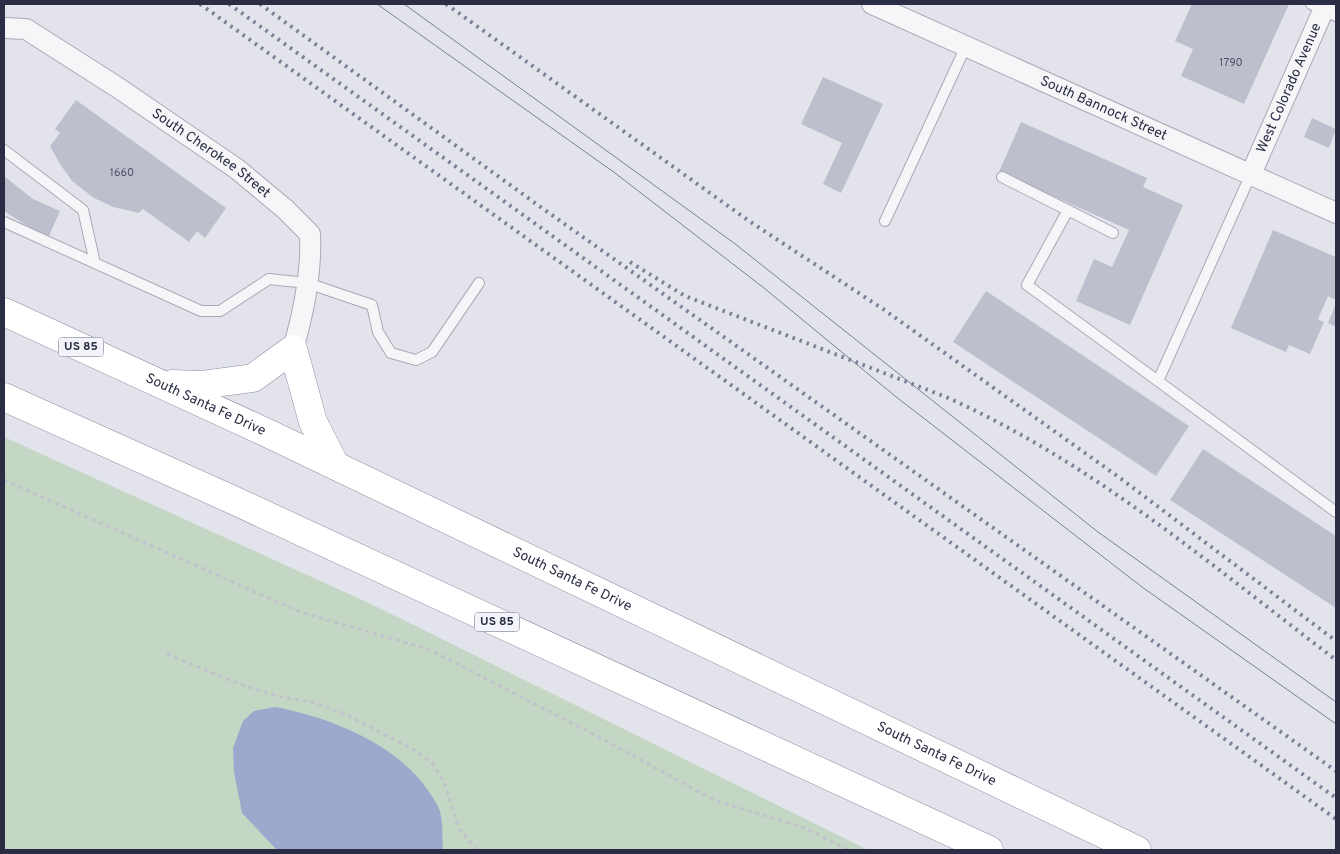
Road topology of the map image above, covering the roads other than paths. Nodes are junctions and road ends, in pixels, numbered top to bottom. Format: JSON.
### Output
{"nodes":[{"id":1,"x":872,"y":4,"type":"edge"},
{"id":2,"x":1324,"y":8,"type":"edge"},
{"id":3,"x":4,"y":28,"type":"edge"},
{"id":4,"x":966,"y":46,"type":"junction"},
{"id":5,"x":4,"y":150,"type":"edge"},
{"id":6,"x":1251,"y":174,"type":"junction"},
{"id":7,"x":1002,"y":177,"type":"dead end"},
{"id":8,"x":1068,"y":210,"type":"junction"},
{"id":9,"x":1336,"y":213,"type":"edge"},
{"id":10,"x":885,"y":221,"type":"dead end"},
{"id":11,"x":4,"y":222,"type":"edge"},
{"id":12,"x":1113,"y":233,"type":"dead end"},
{"id":13,"x":95,"y":263,"type":"junction"},
{"id":14,"x":307,"y":283,"type":"junction"},
{"id":15,"x":479,"y":283,"type":"dead end"},
{"id":16,"x":4,"y":312,"type":"edge"},
{"id":17,"x":293,"y":349,"type":"junction"},
{"id":18,"x":1158,"y":381,"type":"junction"},
{"id":19,"x":158,"y":383,"type":"junction"},
{"id":20,"x":4,"y":397,"type":"edge"},
{"id":21,"x":335,"y":466,"type":"junction"},
{"id":22,"x":1336,"y":512,"type":"edge"},
{"id":23,"x":989,"y":850,"type":"edge"},
{"id":24,"x":1137,"y":850,"type":"edge"}],
"edges":[{"from":1,"to":4,"type":"street","name":"South Bannock Street"},
{"from":2,"to":6,"type":"street","name":"West Colorado Avenue"},
{"from":3,"to":14,"type":"street","name":"South Cherokee Street"},
{"from":4,"to":6,"type":"street","name":"South Bannock Street"},
{"from":4,"to":10,"type":"lane"},
{"from":5,"to":13,"type":"lane"},
{"from":6,"to":9,"type":"street","name":"South Bannock Street"},
{"from":6,"to":18,"type":"lane"},
{"from":7,"to":8,"type":"lane"},
{"from":8,"to":12,"type":"lane"},
{"from":8,"to":18,"type":"lane"},
{"from":11,"to":13,"type":"lane"},
{"from":13,"to":14,"type":"lane"},
{"from":14,"to":15,"type":"lane"},
{"from":14,"to":17,"type":"street","name":"South Cherokee Street"},
{"from":16,"to":19,"type":"highway","name":"South Santa Fe Drive","number":"US 85"},
{"from":17,"to":19,"type":"highway"},
{"from":17,"to":21,"type":"highway"},
{"from":18,"to":22,"type":"lane"},
{"from":19,"to":21,"type":"highway","name":"South Santa Fe Drive","number":"US 85"},
{"from":20,"to":23,"type":"highway","number":"US 85"},
{"from":21,"to":24,"type":"highway","name":"South Santa Fe Drive","number":"US 85"}]}
